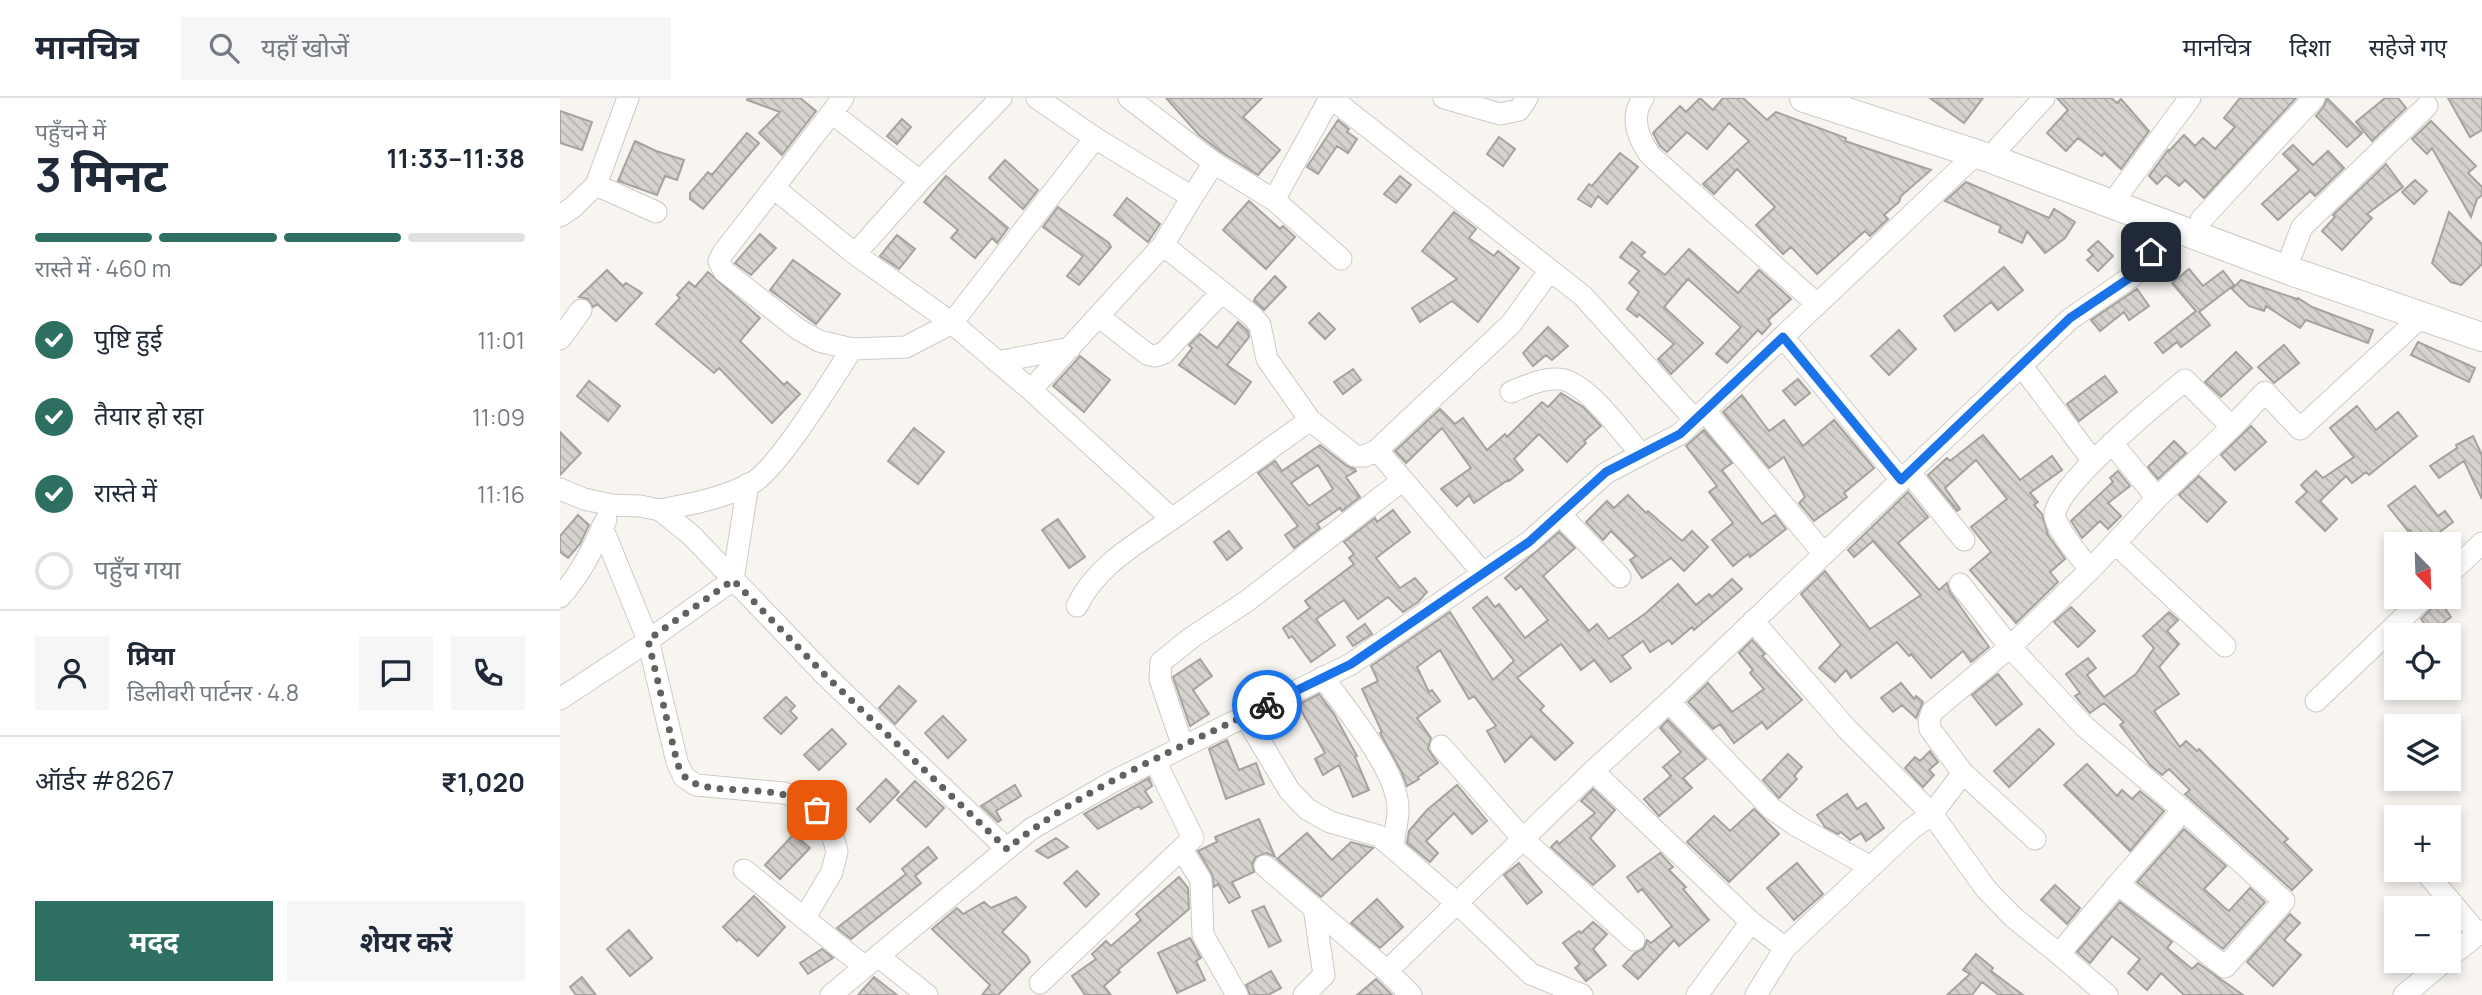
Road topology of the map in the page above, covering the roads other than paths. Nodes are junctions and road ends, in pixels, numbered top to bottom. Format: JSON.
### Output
{"nodes":[{"id":1,"x":628,"y":98,"type":"edge"},
{"id":2,"x":1001,"y":98,"type":"edge"},
{"id":3,"x":1037,"y":98,"type":"edge"},
{"id":4,"x":1129,"y":98,"type":"edge"},
{"id":5,"x":1330,"y":98,"type":"edge"},
{"id":6,"x":1444,"y":98,"type":"edge"},
{"id":7,"x":1527,"y":98,"type":"edge"},
{"id":8,"x":1643,"y":98,"type":"edge"},
{"id":9,"x":1804,"y":98,"type":"edge"},
{"id":10,"x":1861,"y":98,"type":"edge"},
{"id":11,"x":2043,"y":98,"type":"edge"},
{"id":12,"x":2190,"y":98,"type":"edge"},
{"id":13,"x":2314,"y":98,"type":"edge"},
{"id":14,"x":838,"y":106,"type":"edge"},
{"id":15,"x":2427,"y":106,"type":"dead end"},
{"id":16,"x":1096,"y":138,"type":"junction"},
{"id":17,"x":1988,"y":150,"type":"junction"},
{"id":18,"x":1214,"y":163,"type":"junction"},
{"id":19,"x":920,"y":181,"type":"junction"},
{"id":20,"x":596,"y":185,"type":"junction"},
{"id":21,"x":774,"y":188,"type":"junction"},
{"id":22,"x":2121,"y":191,"type":"junction"},
{"id":23,"x":1192,"y":197,"type":"junction"},
{"id":24,"x":1274,"y":200,"type":"junction"},
{"id":25,"x":656,"y":212,"type":"dead end"},
{"id":26,"x":560,"y":216,"type":"edge"},
{"id":27,"x":2201,"y":220,"type":"junction"},
{"id":28,"x":2160,"y":223,"type":"junction"},
{"id":29,"x":1163,"y":244,"type":"junction"},
{"id":30,"x":2292,"y":253,"type":"junction"},
{"id":31,"x":855,"y":254,"type":"junction"},
{"id":32,"x":1341,"y":259,"type":"dead end"},
{"id":33,"x":1550,"y":270,"type":"junction"},
{"id":34,"x":1222,"y":292,"type":"junction"},
{"id":35,"x":1818,"y":304,"type":"junction"},
{"id":36,"x":581,"y":310,"type":"dead end"},
{"id":37,"x":2423,"y":315,"type":"junction"},
{"id":38,"x":1098,"y":316,"type":"junction"},
{"id":39,"x":2482,"y":319,"type":"edge"},
{"id":40,"x":951,"y":323,"type":"junction"},
{"id":41,"x":1783,"y":337,"type":"junction"},
{"id":42,"x":2482,"y":337,"type":"edge"},
{"id":43,"x":560,"y":339,"type":"edge"},
{"id":44,"x":1070,"y":348,"type":"junction"},
{"id":45,"x":852,"y":349,"type":"junction"},
{"id":46,"x":997,"y":362,"type":"junction"},
{"id":47,"x":2021,"y":365,"type":"junction"},
{"id":48,"x":1031,"y":390,"type":"junction"},
{"id":49,"x":1511,"y":392,"type":"dead end"},
{"id":50,"x":1700,"y":415,"type":"junction"},
{"id":51,"x":1310,"y":420,"type":"junction"},
{"id":52,"x":2232,"y":428,"type":"junction"},
{"id":53,"x":2112,"y":443,"type":"junction"},
{"id":54,"x":1377,"y":450,"type":"junction"},
{"id":55,"x":1641,"y":454,"type":"junction"},
{"id":56,"x":2093,"y":461,"type":"junction"},
{"id":57,"x":1905,"y":476,"type":"junction"},
{"id":58,"x":1403,"y":480,"type":"junction"},
{"id":59,"x":748,"y":484,"type":"junction"},
{"id":60,"x":560,"y":489,"type":"edge"},
{"id":61,"x":2157,"y":498,"type":"junction"},
{"id":62,"x":612,"y":505,"type":"junction"},
{"id":63,"x":660,"y":510,"type":"junction"},
{"id":64,"x":1560,"y":514,"type":"junction"},
{"id":65,"x":1172,"y":519,"type":"junction"},
{"id":66,"x":602,"y":527,"type":"junction"},
{"id":67,"x":1965,"y":540,"type":"dead end"},
{"id":68,"x":2115,"y":543,"type":"junction"},
{"id":69,"x":2482,"y":543,"type":"edge"},
{"id":70,"x":1824,"y":554,"type":"junction"},
{"id":71,"x":2461,"y":563,"type":"edge"},
{"id":72,"x":2090,"y":570,"type":"junction"},
{"id":73,"x":1483,"y":573,"type":"junction"},
{"id":74,"x":1620,"y":577,"type":"dead end"},
{"id":75,"x":733,"y":580,"type":"junction"},
{"id":76,"x":1960,"y":584,"type":"dead end"},
{"id":77,"x":560,"y":597,"type":"edge"},
{"id":78,"x":1077,"y":606,"type":"dead end"},
{"id":79,"x":2412,"y":609,"type":"edge"},
{"id":80,"x":1753,"y":621,"type":"junction"},
{"id":81,"x":648,"y":640,"type":"junction"},
{"id":82,"x":2225,"y":646,"type":"dead end"},
{"id":83,"x":2010,"y":647,"type":"junction"},
{"id":84,"x":1323,"y":677,"type":"junction"},
{"id":85,"x":560,"y":699,"type":"edge"},
{"id":86,"x":2316,"y":701,"type":"dead end"},
{"id":87,"x":1669,"y":702,"type":"junction"},
{"id":88,"x":1245,"y":716,"type":"junction"},
{"id":89,"x":1441,"y":746,"type":"dead end"},
{"id":90,"x":1184,"y":747,"type":"junction"},
{"id":91,"x":1155,"y":761,"type":"junction"},
{"id":92,"x":1593,"y":771,"type":"junction"},
{"id":93,"x":1963,"y":773,"type":"junction"},
{"id":94,"x":2183,"y":810,"type":"junction"},
{"id":95,"x":1932,"y":814,"type":"junction"},
{"id":96,"x":2035,"y":839,"type":"dead end"},
{"id":97,"x":1524,"y":840,"type":"junction"},
{"id":98,"x":1393,"y":847,"type":"junction"},
{"id":99,"x":1007,"y":849,"type":"junction"},
{"id":100,"x":1182,"y":850,"type":"junction"},
{"id":101,"x":1265,"y":866,"type":"dead end"},
{"id":102,"x":1871,"y":867,"type":"junction"},
{"id":103,"x":744,"y":870,"type":"dead end"},
{"id":104,"x":2435,"y":882,"type":"edge"},
{"id":105,"x":2118,"y":884,"type":"junction"},
{"id":106,"x":1458,"y":904,"type":"junction"},
{"id":107,"x":1314,"y":908,"type":"junction"},
{"id":108,"x":804,"y":917,"type":"junction"},
{"id":109,"x":1751,"y":922,"type":"junction"},
{"id":110,"x":2480,"y":932,"type":"edge"},
{"id":111,"x":1634,"y":940,"type":"dead end"},
{"id":112,"x":1786,"y":948,"type":"junction"},
{"id":113,"x":2461,"y":948,"type":"edge"},
{"id":114,"x":2059,"y":954,"type":"junction"},
{"id":115,"x":872,"y":962,"type":"junction"},
{"id":116,"x":1387,"y":971,"type":"junction"},
{"id":117,"x":2432,"y":973,"type":"edge"},
{"id":118,"x":1040,"y":983,"type":"dead end"},
{"id":119,"x":1760,"y":992,"type":"edge"},
{"id":120,"x":2408,"y":994,"type":"edge"},
{"id":121,"x":831,"y":995,"type":"edge"},
{"id":122,"x":927,"y":995,"type":"edge"},
{"id":123,"x":1237,"y":995,"type":"edge"},
{"id":124,"x":1304,"y":995,"type":"edge"},
{"id":125,"x":1411,"y":995,"type":"edge"},
{"id":126,"x":1582,"y":995,"type":"edge"},
{"id":127,"x":1697,"y":995,"type":"edge"},
{"id":128,"x":2107,"y":995,"type":"edge"}],
"edges":[{"from":1,"to":20,"type":"street"},
{"from":2,"to":19,"type":"street"},
{"from":3,"to":16,"type":"street"},
{"from":4,"to":18,"type":"street"},
{"from":5,"to":24,"type":"street"},
{"from":5,"to":33,"type":"street"},
{"from":6,"to":7,"type":"street"},
{"from":8,"to":35,"type":"street"},
{"from":9,"to":17,"type":"main road"},
{"from":10,"to":17,"type":"main road"},
{"from":11,"to":17,"type":"street"},
{"from":12,"to":22,"type":"street"},
{"from":13,"to":27,"type":"street"},
{"from":14,"to":19,"type":"street"},
{"from":14,"to":21,"type":"street"},
{"from":15,"to":30,"type":"street"},
{"from":16,"to":23,"type":"street"},
{"from":16,"to":40,"type":"street"},
{"from":17,"to":22,"type":"main road"},
{"from":17,"to":28,"type":"main road"},
{"from":17,"to":35,"type":"street"},
{"from":18,"to":23,"type":"street"},
{"from":18,"to":24,"type":"street"},
{"from":19,"to":31,"type":"street"},
{"from":20,"to":25,"type":"street"},
{"from":20,"to":26,"type":"street"},
{"from":21,"to":31,"type":"street"},
{"from":21,"to":45,"type":"street"},
{"from":22,"to":27,"type":"main road"},
{"from":23,"to":29,"type":"street"},
{"from":24,"to":32,"type":"street"},
{"from":27,"to":30,"type":"main road"},
{"from":28,"to":37,"type":"main road"},
{"from":28,"to":47,"type":"street"},
{"from":29,"to":34,"type":"street"},
{"from":29,"to":38,"type":"street"},
{"from":30,"to":39,"type":"main road"},
{"from":31,"to":40,"type":"street"},
{"from":33,"to":50,"type":"street"},
{"from":33,"to":54,"type":"street"},
{"from":34,"to":38,"type":"street"},
{"from":34,"to":51,"type":"street"},
{"from":35,"to":41,"type":"street"},
{"from":36,"to":43,"type":"street"},
{"from":37,"to":42,"type":"main road"},
{"from":37,"to":52,"type":"street"},
{"from":38,"to":44,"type":"street"},
{"from":40,"to":45,"type":"street"},
{"from":40,"to":46,"type":"street"},
{"from":41,"to":50,"type":"street"},
{"from":41,"to":57,"type":"street"},
{"from":44,"to":46,"type":"street"},
{"from":44,"to":48,"type":"street"},
{"from":45,"to":59,"type":"street"},
{"from":46,"to":48,"type":"street"},
{"from":47,"to":56,"type":"street"},
{"from":47,"to":57,"type":"street"},
{"from":48,"to":65,"type":"street"},
{"from":49,"to":55,"type":"street"},
{"from":50,"to":55,"type":"street"},
{"from":50,"to":70,"type":"street"},
{"from":51,"to":54,"type":"street"},
{"from":51,"to":65,"type":"street"},
{"from":52,"to":53,"type":"street"},
{"from":52,"to":61,"type":"street"},
{"from":53,"to":56,"type":"street"},
{"from":53,"to":61,"type":"street"},
{"from":54,"to":58,"type":"street"},
{"from":55,"to":64,"type":"street"},
{"from":56,"to":72,"type":"street"},
{"from":57,"to":67,"type":"street"},
{"from":57,"to":70,"type":"street"},
{"from":58,"to":73,"type":"street"},
{"from":58,"to":90,"type":"street"},
{"from":59,"to":63,"type":"street"},
{"from":59,"to":75,"type":"street"},
{"from":60,"to":62,"type":"street"},
{"from":61,"to":68,"type":"street"},
{"from":62,"to":63,"type":"street"},
{"from":62,"to":66,"type":"street"},
{"from":63,"to":75,"type":"street"},
{"from":64,"to":73,"type":"street"},
{"from":64,"to":74,"type":"street"},
{"from":65,"to":78,"type":"street"},
{"from":66,"to":77,"type":"street"},
{"from":66,"to":81,"type":"street"},
{"from":68,"to":72,"type":"street"},
{"from":68,"to":82,"type":"street"},
{"from":69,"to":71,"type":"street"},
{"from":70,"to":80,"type":"street"},
{"from":72,"to":83,"type":"street"},
{"from":73,"to":84,"type":"street"},
{"from":75,"to":81,"type":"street"},
{"from":75,"to":99,"type":"street"},
{"from":76,"to":83,"type":"street"},
{"from":79,"to":86,"type":"street"},
{"from":80,"to":87,"type":"street"},
{"from":80,"to":95,"type":"street"},
{"from":81,"to":85,"type":"street"},
{"from":81,"to":108,"type":"street"},
{"from":83,"to":93,"type":"street"},
{"from":83,"to":94,"type":"street"},
{"from":84,"to":88,"type":"street"},
{"from":84,"to":98,"type":"street"},
{"from":87,"to":92,"type":"street"},
{"from":87,"to":102,"type":"street"},
{"from":88,"to":90,"type":"street"},
{"from":88,"to":98,"type":"street"},
{"from":89,"to":97,"type":"street"},
{"from":90,"to":91,"type":"street"},
{"from":91,"to":99,"type":"street"},
{"from":91,"to":100,"type":"street"},
{"from":92,"to":97,"type":"street"},
{"from":92,"to":109,"type":"street"},
{"from":93,"to":95,"type":"street"},
{"from":93,"to":96,"type":"street"},
{"from":94,"to":105,"type":"street"},
{"from":94,"to":105,"type":"street"},
{"from":95,"to":102,"type":"street"},
{"from":95,"to":114,"type":"street"},
{"from":97,"to":106,"type":"street"},
{"from":97,"to":111,"type":"street"},
{"from":98,"to":106,"type":"street"},
{"from":99,"to":115,"type":"street"},
{"from":100,"to":118,"type":"street"},
{"from":100,"to":123,"type":"street"},
{"from":101,"to":107,"type":"street"},
{"from":102,"to":112,"type":"street"},
{"from":103,"to":108,"type":"street"},
{"from":104,"to":110,"type":"street"},
{"from":105,"to":114,"type":"street"},
{"from":106,"to":116,"type":"street"},
{"from":106,"to":126,"type":"street"},
{"from":107,"to":116,"type":"street"},
{"from":107,"to":124,"type":"street"},
{"from":108,"to":115,"type":"street"},
{"from":109,"to":112,"type":"street"},
{"from":109,"to":127,"type":"street"},
{"from":110,"to":113,"type":"street"},
{"from":112,"to":119,"type":"street"},
{"from":114,"to":128,"type":"street"},
{"from":115,"to":121,"type":"street"},
{"from":115,"to":122,"type":"street"},
{"from":116,"to":125,"type":"street"},
{"from":117,"to":120,"type":"street"}]}
